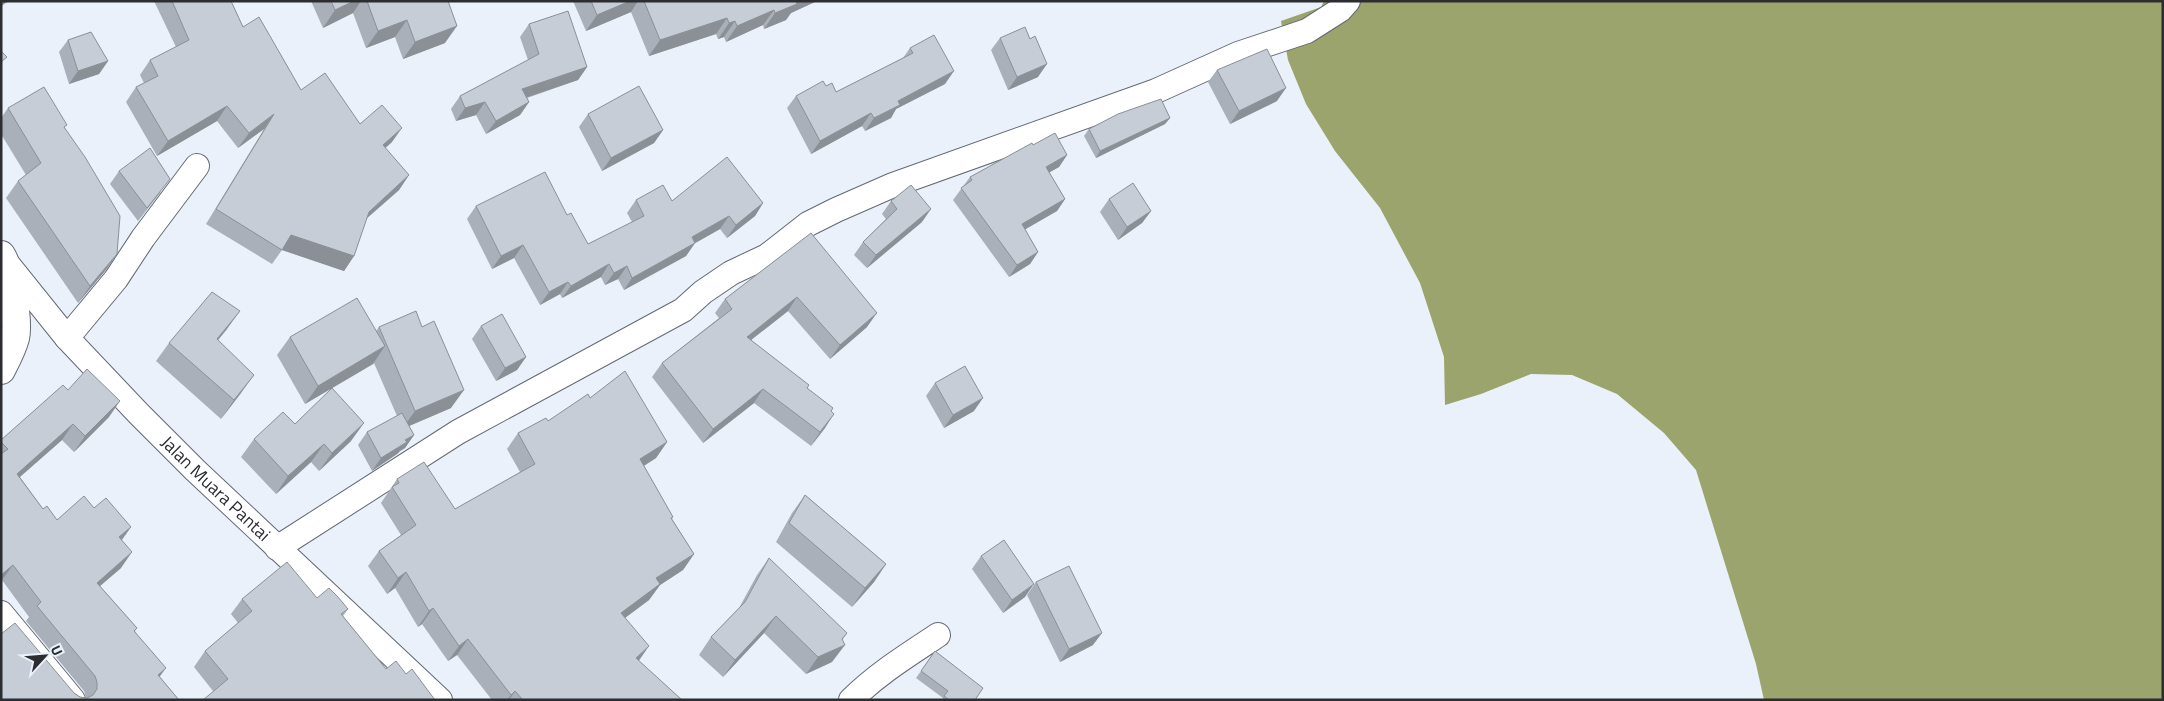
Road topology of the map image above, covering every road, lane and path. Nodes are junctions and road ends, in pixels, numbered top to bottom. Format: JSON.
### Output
{"nodes":[{"id":1,"x":1348,"y":1,"type":"edge"},
{"id":2,"x":197,"y":166,"type":"dead end"},
{"id":3,"x":4,"y":258,"type":"edge"},
{"id":4,"x":67,"y":338,"type":"junction"},
{"id":5,"x":1,"y":370,"type":"edge"},
{"id":6,"x":277,"y":548,"type":"junction"},
{"id":7,"x":1,"y":613,"type":"edge"},
{"id":8,"x":938,"y":635,"type":"dead end"},
{"id":9,"x":73,"y":700,"type":"edge"},
{"id":10,"x":440,"y":700,"type":"edge"},
{"id":11,"x":851,"y":700,"type":"edge"}],
"edges":[{"from":1,"to":6,"type":"street"},
{"from":2,"to":4,"type":"street"},
{"from":3,"to":4,"type":"street","name":"Jalan Muara Pantai"},
{"from":3,"to":5,"type":"highway"},
{"from":4,"to":6,"type":"street","name":"Jalan Muara Pantai"},
{"from":6,"to":10,"type":"street","name":"Jalan Muara Pantai"},
{"from":7,"to":9,"type":"street"},
{"from":8,"to":11,"type":"street"}]}
